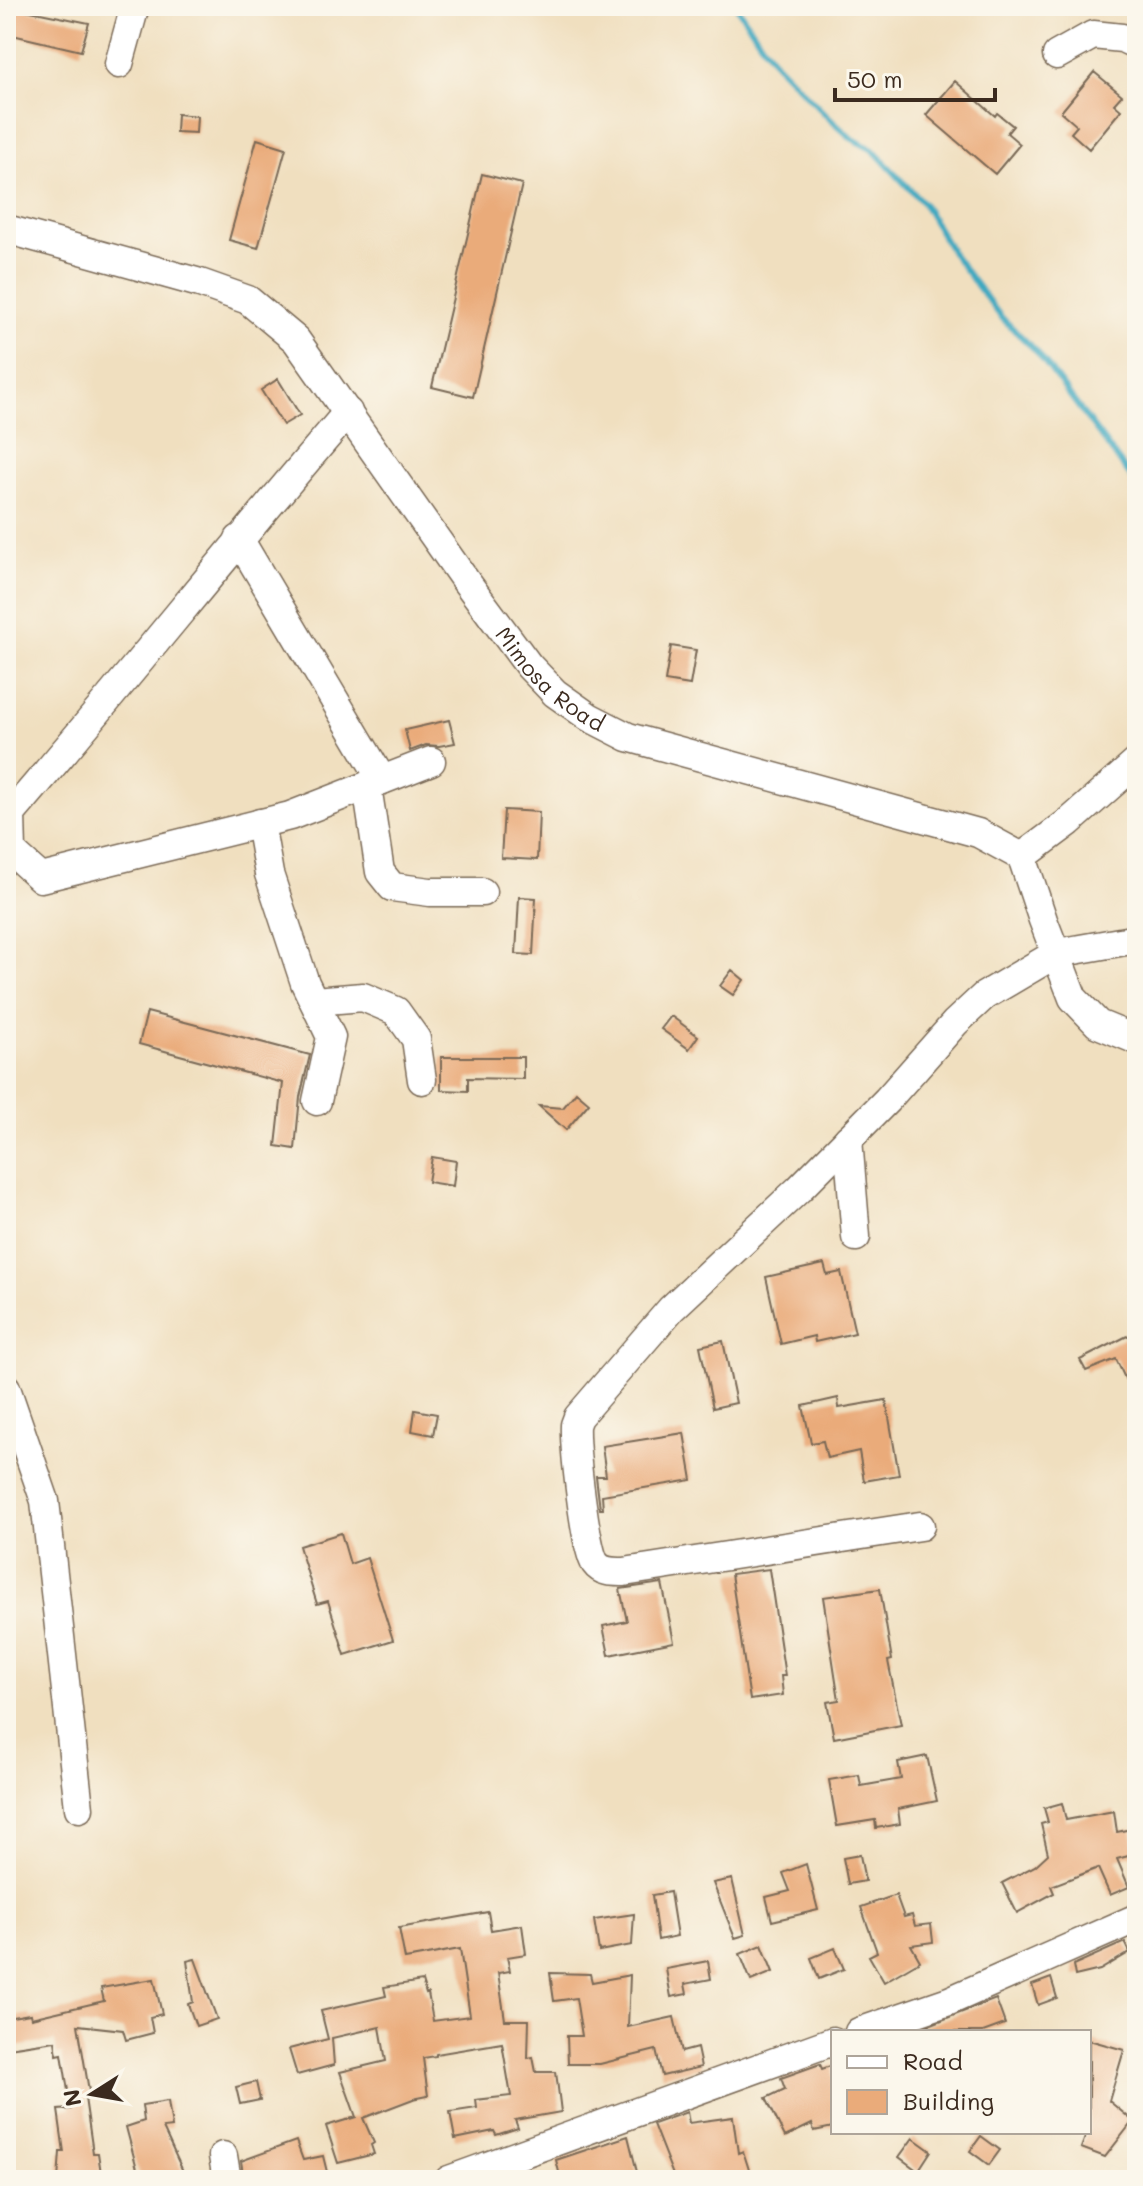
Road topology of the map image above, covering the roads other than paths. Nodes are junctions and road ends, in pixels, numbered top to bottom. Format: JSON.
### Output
{"nodes":[{"id":1,"x":135,"y":6,"type":"edge"},
{"id":2,"x":1137,"y":45,"type":"edge"},
{"id":3,"x":1057,"y":55,"type":"dead end"},
{"id":4,"x":119,"y":64,"type":"dead end"},
{"id":5,"x":6,"y":229,"type":"edge"},
{"id":6,"x":348,"y":412,"type":"junction"},
{"id":7,"x":239,"y":539,"type":"junction"},
{"id":8,"x":431,"y":761,"type":"dead end"},
{"id":9,"x":1137,"y":762,"type":"edge"},
{"id":10,"x":375,"y":783,"type":"junction"},
{"id":11,"x":260,"y":823,"type":"junction"},
{"id":12,"x":1022,"y":857,"type":"junction"},
{"id":13,"x":482,"y":892,"type":"dead end"},
{"id":14,"x":1137,"y":939,"type":"edge"},
{"id":15,"x":1057,"y":953,"type":"junction"},
{"id":16,"x":314,"y":1001,"type":"junction"},
{"id":17,"x":1137,"y":1040,"type":"edge"},
{"id":18,"x":422,"y":1080,"type":"dead end"},
{"id":19,"x":317,"y":1101,"type":"dead end"},
{"id":20,"x":848,"y":1139,"type":"junction"},
{"id":21,"x":856,"y":1237,"type":"dead end"},
{"id":22,"x":6,"y":1388,"type":"edge"},
{"id":23,"x":920,"y":1526,"type":"dead end"},
{"id":24,"x":79,"y":1808,"type":"dead end"},
{"id":25,"x":1134,"y":1927,"type":"edge"},
{"id":26,"x":865,"y":2030,"type":"edge"},
{"id":27,"x":831,"y":2042,"type":"edge"},
{"id":28,"x":449,"y":2180,"type":"edge"}],
"edges":[{"from":1,"to":4,"type":"street"},
{"from":2,"to":3,"type":"street"},
{"from":5,"to":6,"type":"street","name":"Mimosa Road"},
{"from":6,"to":7,"type":"street"},
{"from":6,"to":12,"type":"street","name":"Mimosa Road"},
{"from":7,"to":10,"type":"street"},
{"from":7,"to":11,"type":"street"},
{"from":8,"to":10,"type":"street"},
{"from":9,"to":12,"type":"street"},
{"from":10,"to":11,"type":"street"},
{"from":10,"to":13,"type":"street"},
{"from":11,"to":16,"type":"street"},
{"from":12,"to":15,"type":"street"},
{"from":14,"to":15,"type":"street"},
{"from":15,"to":17,"type":"street"},
{"from":15,"to":20,"type":"street"},
{"from":16,"to":18,"type":"street"},
{"from":16,"to":19,"type":"street"},
{"from":20,"to":21,"type":"street"},
{"from":20,"to":23,"type":"street"},
{"from":22,"to":24,"type":"street"},
{"from":25,"to":26,"type":"street"},
{"from":27,"to":28,"type":"street"}]}
